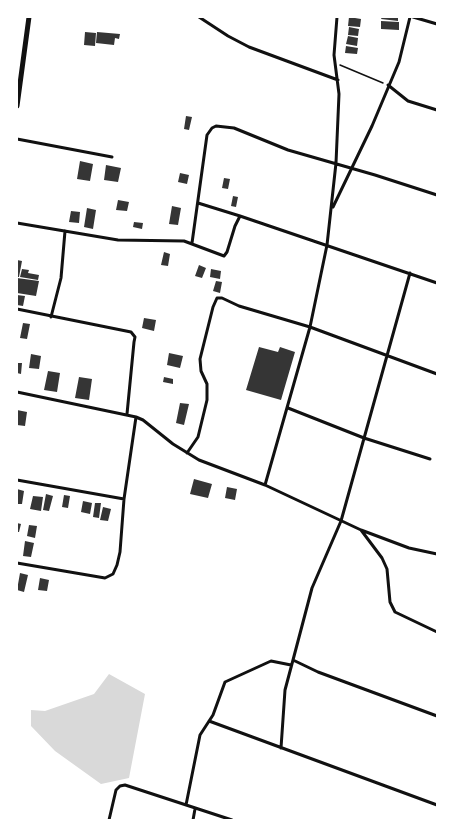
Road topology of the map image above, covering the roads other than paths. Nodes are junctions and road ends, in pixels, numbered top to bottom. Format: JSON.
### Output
{"nodes":[{"id":1,"x":29,"y":17,"type":"edge"},
{"id":2,"x":199,"y":17,"type":"edge"},
{"id":3,"x":337,"y":17,"type":"edge"},
{"id":4,"x":412,"y":17,"type":"edge"},
{"id":5,"x":437,"y":24,"type":"edge"},
{"id":6,"x":19,"y":76,"type":"edge"},
{"id":7,"x":338,"y":80,"type":"junction"},
{"id":8,"x":388,"y":85,"type":"junction"},
{"id":9,"x":17,"y":106,"type":"edge"},
{"id":10,"x":437,"y":110,"type":"edge"},
{"id":11,"x":17,"y":139,"type":"edge"},
{"id":12,"x":112,"y":157,"type":"dead end"},
{"id":13,"x":336,"y":163,"type":"junction"},
{"id":14,"x":352,"y":168,"type":"junction"},
{"id":15,"x":437,"y":195,"type":"edge"},
{"id":16,"x":198,"y":203,"type":"junction"},
{"id":17,"x":331,"y":211,"type":"junction"},
{"id":18,"x":240,"y":216,"type":"junction"},
{"id":19,"x":17,"y":224,"type":"edge"},
{"id":20,"x":64,"y":231,"type":"junction"},
{"id":21,"x":192,"y":243,"type":"junction"},
{"id":22,"x":327,"y":245,"type":"junction"},
{"id":23,"x":410,"y":273,"type":"junction"},
{"id":24,"x":437,"y":283,"type":"edge"},
{"id":25,"x":17,"y":309,"type":"edge"},
{"id":26,"x":51,"y":317,"type":"junction"},
{"id":27,"x":310,"y":328,"type":"junction"},
{"id":28,"x":386,"y":356,"type":"junction"},
{"id":29,"x":437,"y":374,"type":"edge"},
{"id":30,"x":17,"y":392,"type":"edge"},
{"id":31,"x":288,"y":408,"type":"junction"},
{"id":32,"x":127,"y":414,"type":"junction"},
{"id":33,"x":136,"y":417,"type":"junction"},
{"id":34,"x":364,"y":438,"type":"junction"},
{"id":35,"x":187,"y":453,"type":"junction"},
{"id":36,"x":430,"y":459,"type":"dead end"},
{"id":37,"x":17,"y":480,"type":"edge"},
{"id":38,"x":265,"y":485,"type":"junction"},
{"id":39,"x":124,"y":499,"type":"junction"},
{"id":40,"x":341,"y":521,"type":"junction"},
{"id":41,"x":361,"y":530,"type":"junction"},
{"id":42,"x":437,"y":554,"type":"edge"},
{"id":43,"x":17,"y":564,"type":"edge"},
{"id":44,"x":437,"y":632,"type":"edge"},
{"id":45,"x":293,"y":660,"type":"junction"},
{"id":46,"x":291,"y":665,"type":"junction"},
{"id":47,"x":437,"y":716,"type":"edge"},
{"id":48,"x":209,"y":721,"type":"junction"},
{"id":49,"x":281,"y":748,"type":"junction"},
{"id":50,"x":437,"y":805,"type":"edge"},
{"id":51,"x":186,"y":806,"type":"junction"},
{"id":52,"x":196,"y":809,"type":"junction"},
{"id":53,"x":109,"y":820,"type":"edge"},
{"id":54,"x":193,"y":820,"type":"edge"},
{"id":55,"x":232,"y":820,"type":"edge"}],
"edges":[{"from":1,"to":6,"type":"main road"},
{"from":2,"to":7,"type":"street"},
{"from":3,"to":7,"type":"street"},
{"from":4,"to":5,"type":"street"},
{"from":4,"to":8,"type":"street"},
{"from":6,"to":9,"type":"main road"},
{"from":7,"to":13,"type":"street"},
{"from":8,"to":10,"type":"street"},
{"from":8,"to":14,"type":"street"},
{"from":11,"to":12,"type":"street"},
{"from":13,"to":14,"type":"street"},
{"from":13,"to":16,"type":"street"},
{"from":13,"to":17,"type":"street"},
{"from":14,"to":15,"type":"street"},
{"from":14,"to":17,"type":"street"},
{"from":16,"to":18,"type":"street"},
{"from":16,"to":21,"type":"street"},
{"from":17,"to":22,"type":"street"},
{"from":18,"to":21,"type":"street"},
{"from":18,"to":22,"type":"street"},
{"from":19,"to":20,"type":"street"},
{"from":20,"to":21,"type":"street"},
{"from":20,"to":26,"type":"street"},
{"from":22,"to":23,"type":"street"},
{"from":22,"to":27,"type":"street"},
{"from":23,"to":24,"type":"street"},
{"from":23,"to":28,"type":"street"},
{"from":25,"to":26,"type":"street"},
{"from":26,"to":32,"type":"street"},
{"from":27,"to":28,"type":"street"},
{"from":27,"to":31,"type":"street"},
{"from":27,"to":35,"type":"street"},
{"from":28,"to":29,"type":"street"},
{"from":28,"to":34,"type":"street"},
{"from":30,"to":32,"type":"street"},
{"from":31,"to":34,"type":"street"},
{"from":31,"to":38,"type":"street"},
{"from":32,"to":33,"type":"street"},
{"from":33,"to":35,"type":"street"},
{"from":33,"to":39,"type":"street"},
{"from":34,"to":36,"type":"street"},
{"from":34,"to":40,"type":"street"},
{"from":35,"to":38,"type":"street"},
{"from":37,"to":39,"type":"street"},
{"from":38,"to":40,"type":"street"},
{"from":39,"to":43,"type":"street"},
{"from":40,"to":41,"type":"street"},
{"from":40,"to":45,"type":"street"},
{"from":41,"to":42,"type":"street"},
{"from":41,"to":44,"type":"street"},
{"from":45,"to":46,"type":"street"},
{"from":45,"to":47,"type":"street"},
{"from":46,"to":48,"type":"street"},
{"from":46,"to":49,"type":"street"},
{"from":48,"to":49,"type":"street"},
{"from":48,"to":51,"type":"street"},
{"from":49,"to":50,"type":"street"},
{"from":51,"to":52,"type":"street"},
{"from":51,"to":53,"type":"street"},
{"from":52,"to":54,"type":"street"},
{"from":52,"to":55,"type":"street"}]}
